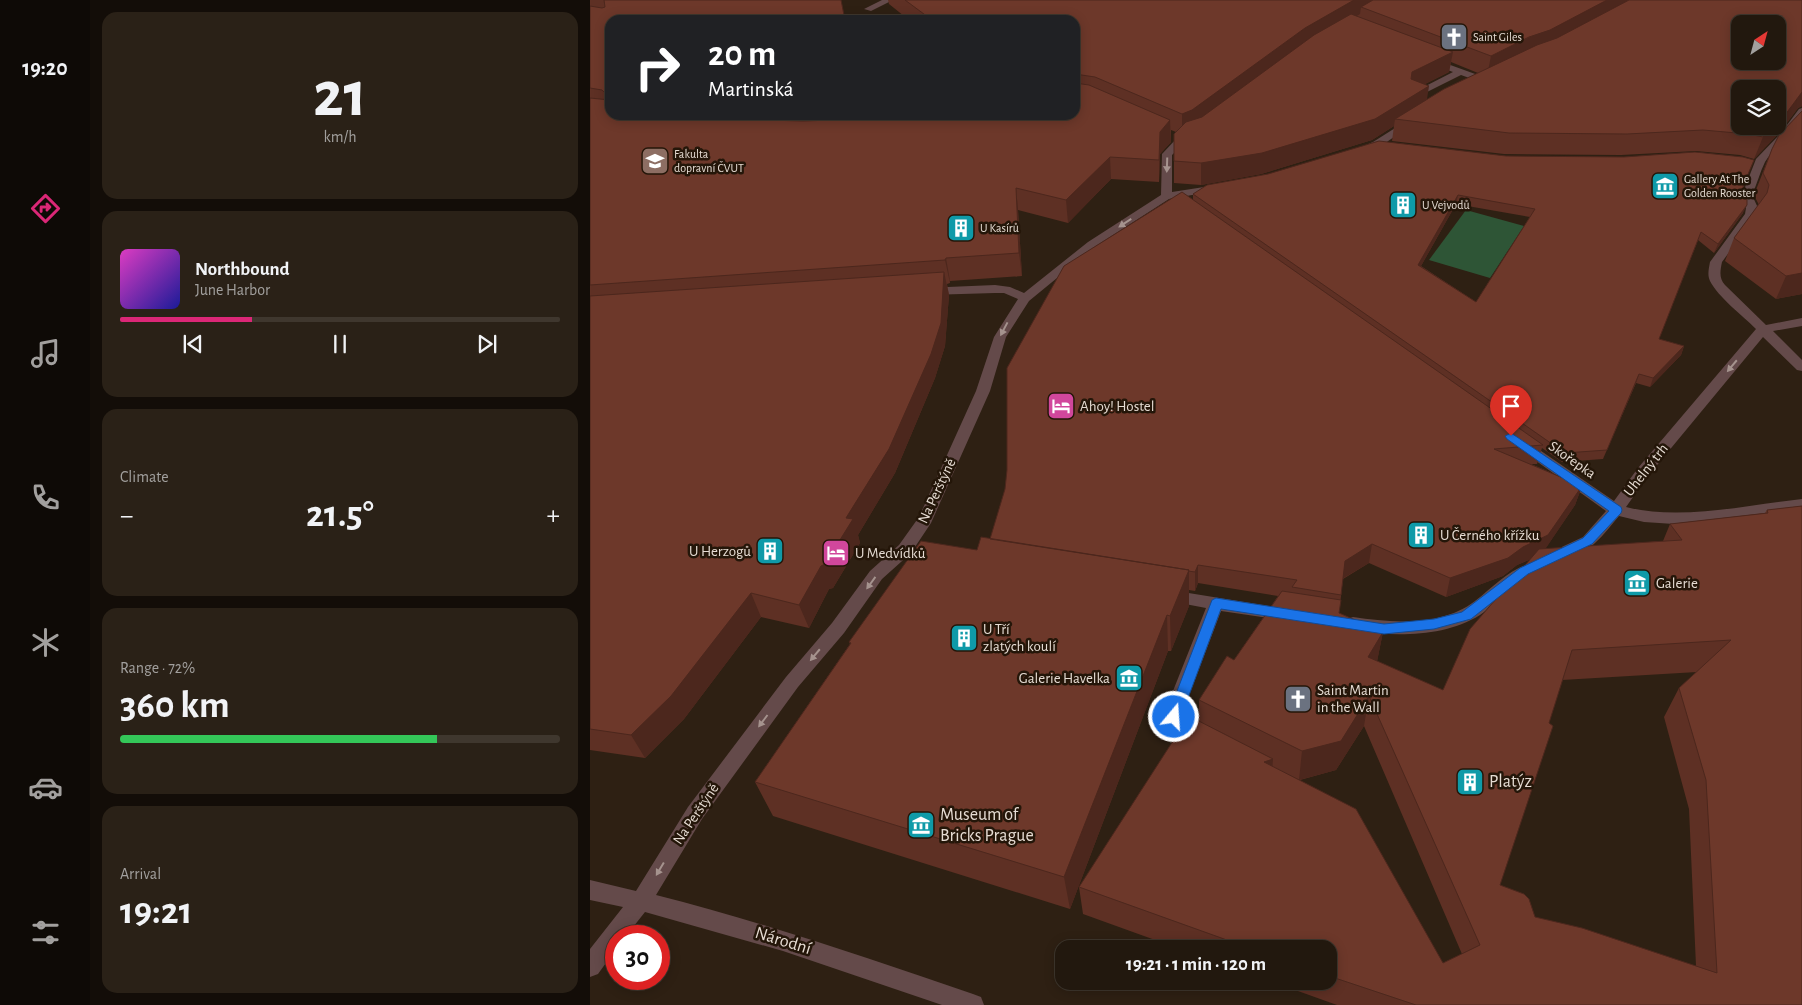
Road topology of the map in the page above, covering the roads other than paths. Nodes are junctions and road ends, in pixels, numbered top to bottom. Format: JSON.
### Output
{"nodes":[{"id":1,"x":889,"y":0,"type":"edge"},
{"id":2,"x":869,"y":15,"type":"edge"},
{"id":3,"x":1421,"y":57,"type":"edge"},
{"id":4,"x":1460,"y":72,"type":"junction"},
{"id":5,"x":1470,"y":90,"type":"edge"},
{"id":6,"x":1426,"y":102,"type":"edge"},
{"id":7,"x":1802,"y":111,"type":"edge"},
{"id":8,"x":1421,"y":115,"type":"edge"},
{"id":9,"x":1197,"y":135,"type":"edge"},
{"id":10,"x":1376,"y":144,"type":"junction"},
{"id":11,"x":1391,"y":146,"type":"edge"},
{"id":12,"x":1348,"y":153,"type":"edge"},
{"id":13,"x":1226,"y":186,"type":"edge"},
{"id":14,"x":1166,"y":196,"type":"junction"},
{"id":15,"x":1188,"y":206,"type":"edge"},
{"id":16,"x":915,"y":292,"type":"edge"},
{"id":17,"x":1025,"y":298,"type":"junction"},
{"id":18,"x":1802,"y":322,"type":"edge"},
{"id":19,"x":1763,"y":329,"type":"junction"},
{"id":20,"x":1802,"y":367,"type":"edge"},
{"id":21,"x":1509,"y":435,"type":"edge"},
{"id":22,"x":1802,"y":504,"type":"edge"},
{"id":23,"x":1616,"y":510,"type":"junction"},
{"id":24,"x":905,"y":549,"type":"junction"},
{"id":25,"x":923,"y":553,"type":"edge"},
{"id":26,"x":1159,"y":594,"type":"edge"},
{"id":27,"x":1216,"y":603,"type":"junction"},
{"id":28,"x":1305,"y":617,"type":"edge"},
{"id":29,"x":1334,"y":622,"type":"edge"},
{"id":30,"x":1212,"y":747,"type":"edge"},
{"id":31,"x":590,"y":890,"type":"edge"},
{"id":32,"x":641,"y":901,"type":"junction"},
{"id":33,"x":590,"y":966,"type":"edge"},
{"id":34,"x":973,"y":1005,"type":"edge"}],
"edges":[{"from":1,"to":2,"type":"street"},
{"from":3,"to":4,"type":"street"},
{"from":4,"to":5,"type":"street"},
{"from":4,"to":6,"type":"street"},
{"from":7,"to":19,"type":"street"},
{"from":8,"to":10,"type":"street"},
{"from":9,"to":14,"type":"street","one_way":true},
{"from":10,"to":11,"type":"street"},
{"from":10,"to":12,"type":"street"},
{"from":13,"to":14,"type":"street"},
{"from":14,"to":15,"type":"street"},
{"from":14,"to":17,"type":"street","name":"Na Perštýně","one_way":true},
{"from":16,"to":17,"type":"street"},
{"from":17,"to":24,"type":"street","name":"Na Perštýně","one_way":true},
{"from":18,"to":19,"type":"street"},
{"from":19,"to":20,"type":"street"},
{"from":19,"to":23,"type":"street","name":"Uhelný trh","one_way":true},
{"from":21,"to":23,"type":"street","name":"Skořepka"},
{"from":22,"to":23,"type":"street","name":"Uhelný trh"},
{"from":23,"to":29,"type":"street"},
{"from":24,"to":25,"type":"street"},
{"from":24,"to":32,"type":"street","name":"Na Perštýně","one_way":true},
{"from":26,"to":27,"type":"street"},
{"from":27,"to":28,"type":"street"},
{"from":27,"to":30,"type":"street"},
{"from":31,"to":32,"type":"street","name":"Národní"},
{"from":32,"to":33,"type":"street","name":"Na Perštýně"},
{"from":32,"to":34,"type":"street","name":"Národní"}]}
